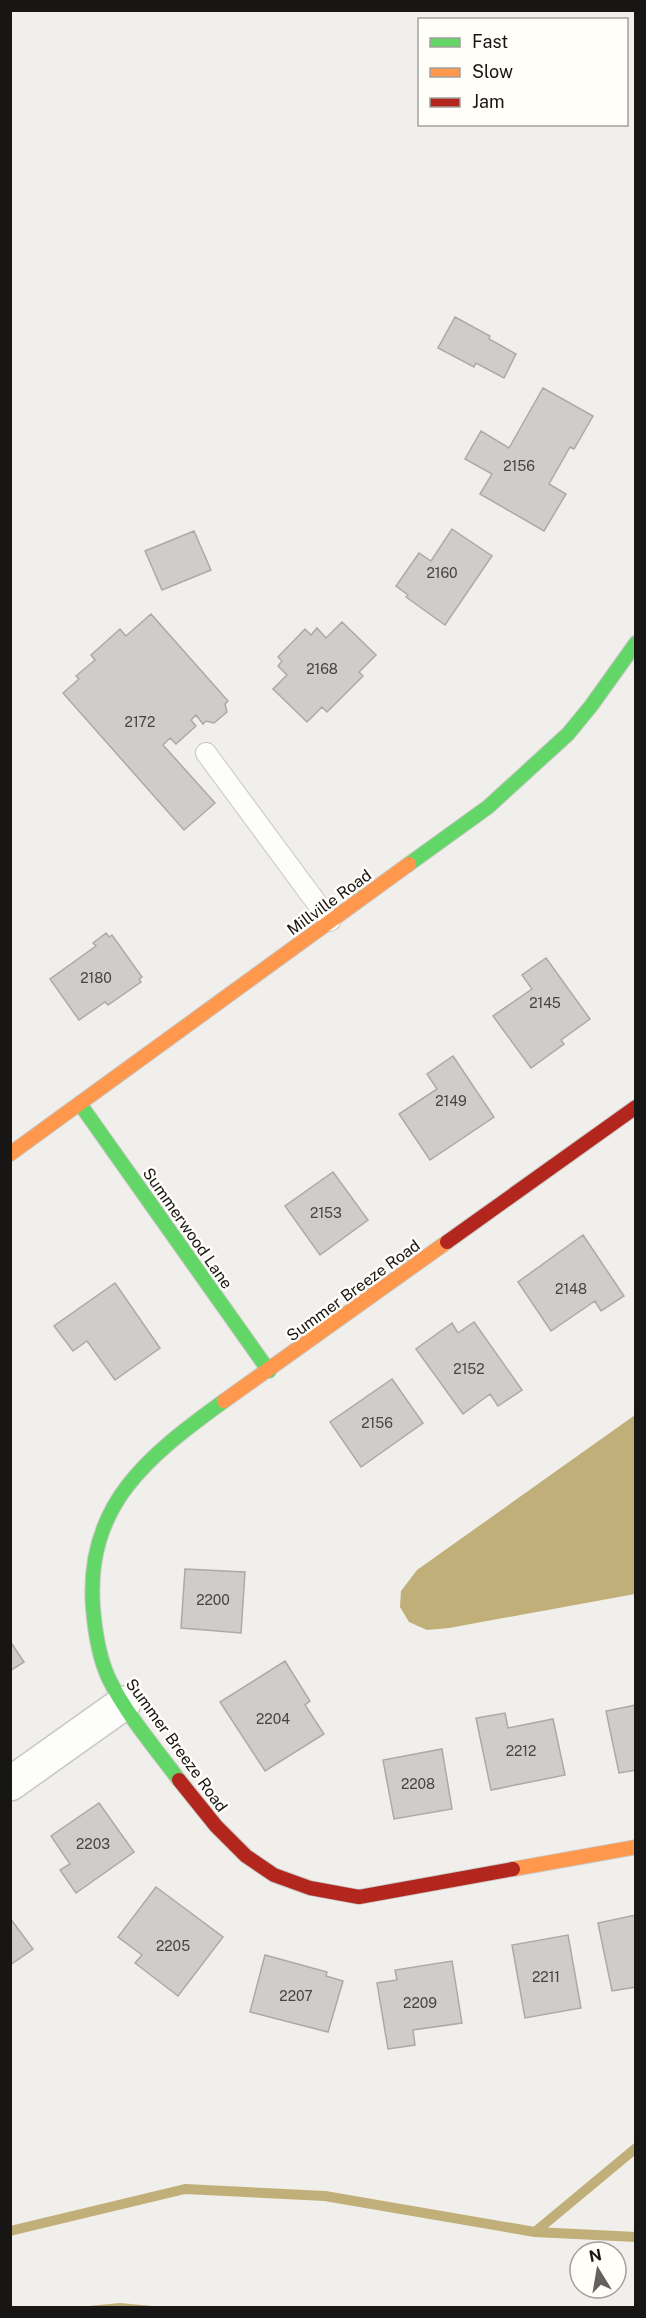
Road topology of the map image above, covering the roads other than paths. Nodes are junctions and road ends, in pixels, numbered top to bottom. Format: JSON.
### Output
{"nodes":[{"id":1,"x":633,"y":651,"type":"edge"},
{"id":2,"x":206,"y":753,"type":"dead end"},
{"id":3,"x":330,"y":921,"type":"junction"},
{"id":4,"x":80,"y":1104,"type":"junction"},
{"id":5,"x":636,"y":1107,"type":"edge"},
{"id":6,"x":10,"y":1154,"type":"edge"},
{"id":7,"x":269,"y":1371,"type":"junction"},
{"id":8,"x":124,"y":1703,"type":"junction"},
{"id":9,"x":10,"y":1784,"type":"edge"},
{"id":10,"x":636,"y":1846,"type":"edge"}],
"edges":[{"from":1,"to":3,"type":"street","name":"Millville Road"},
{"from":2,"to":3,"type":"lane"},
{"from":3,"to":4,"type":"street","name":"Millville Road"},
{"from":4,"to":6,"type":"street","name":"Millville Road"},
{"from":4,"to":7,"type":"street","name":"Summerwood Lane"},
{"from":5,"to":7,"type":"street","name":"Summer Breeze Road"},
{"from":7,"to":8,"type":"street","name":"Summer Breeze Road"},
{"from":8,"to":9,"type":"street"},
{"from":8,"to":10,"type":"street","name":"Summer Breeze Road"}]}
